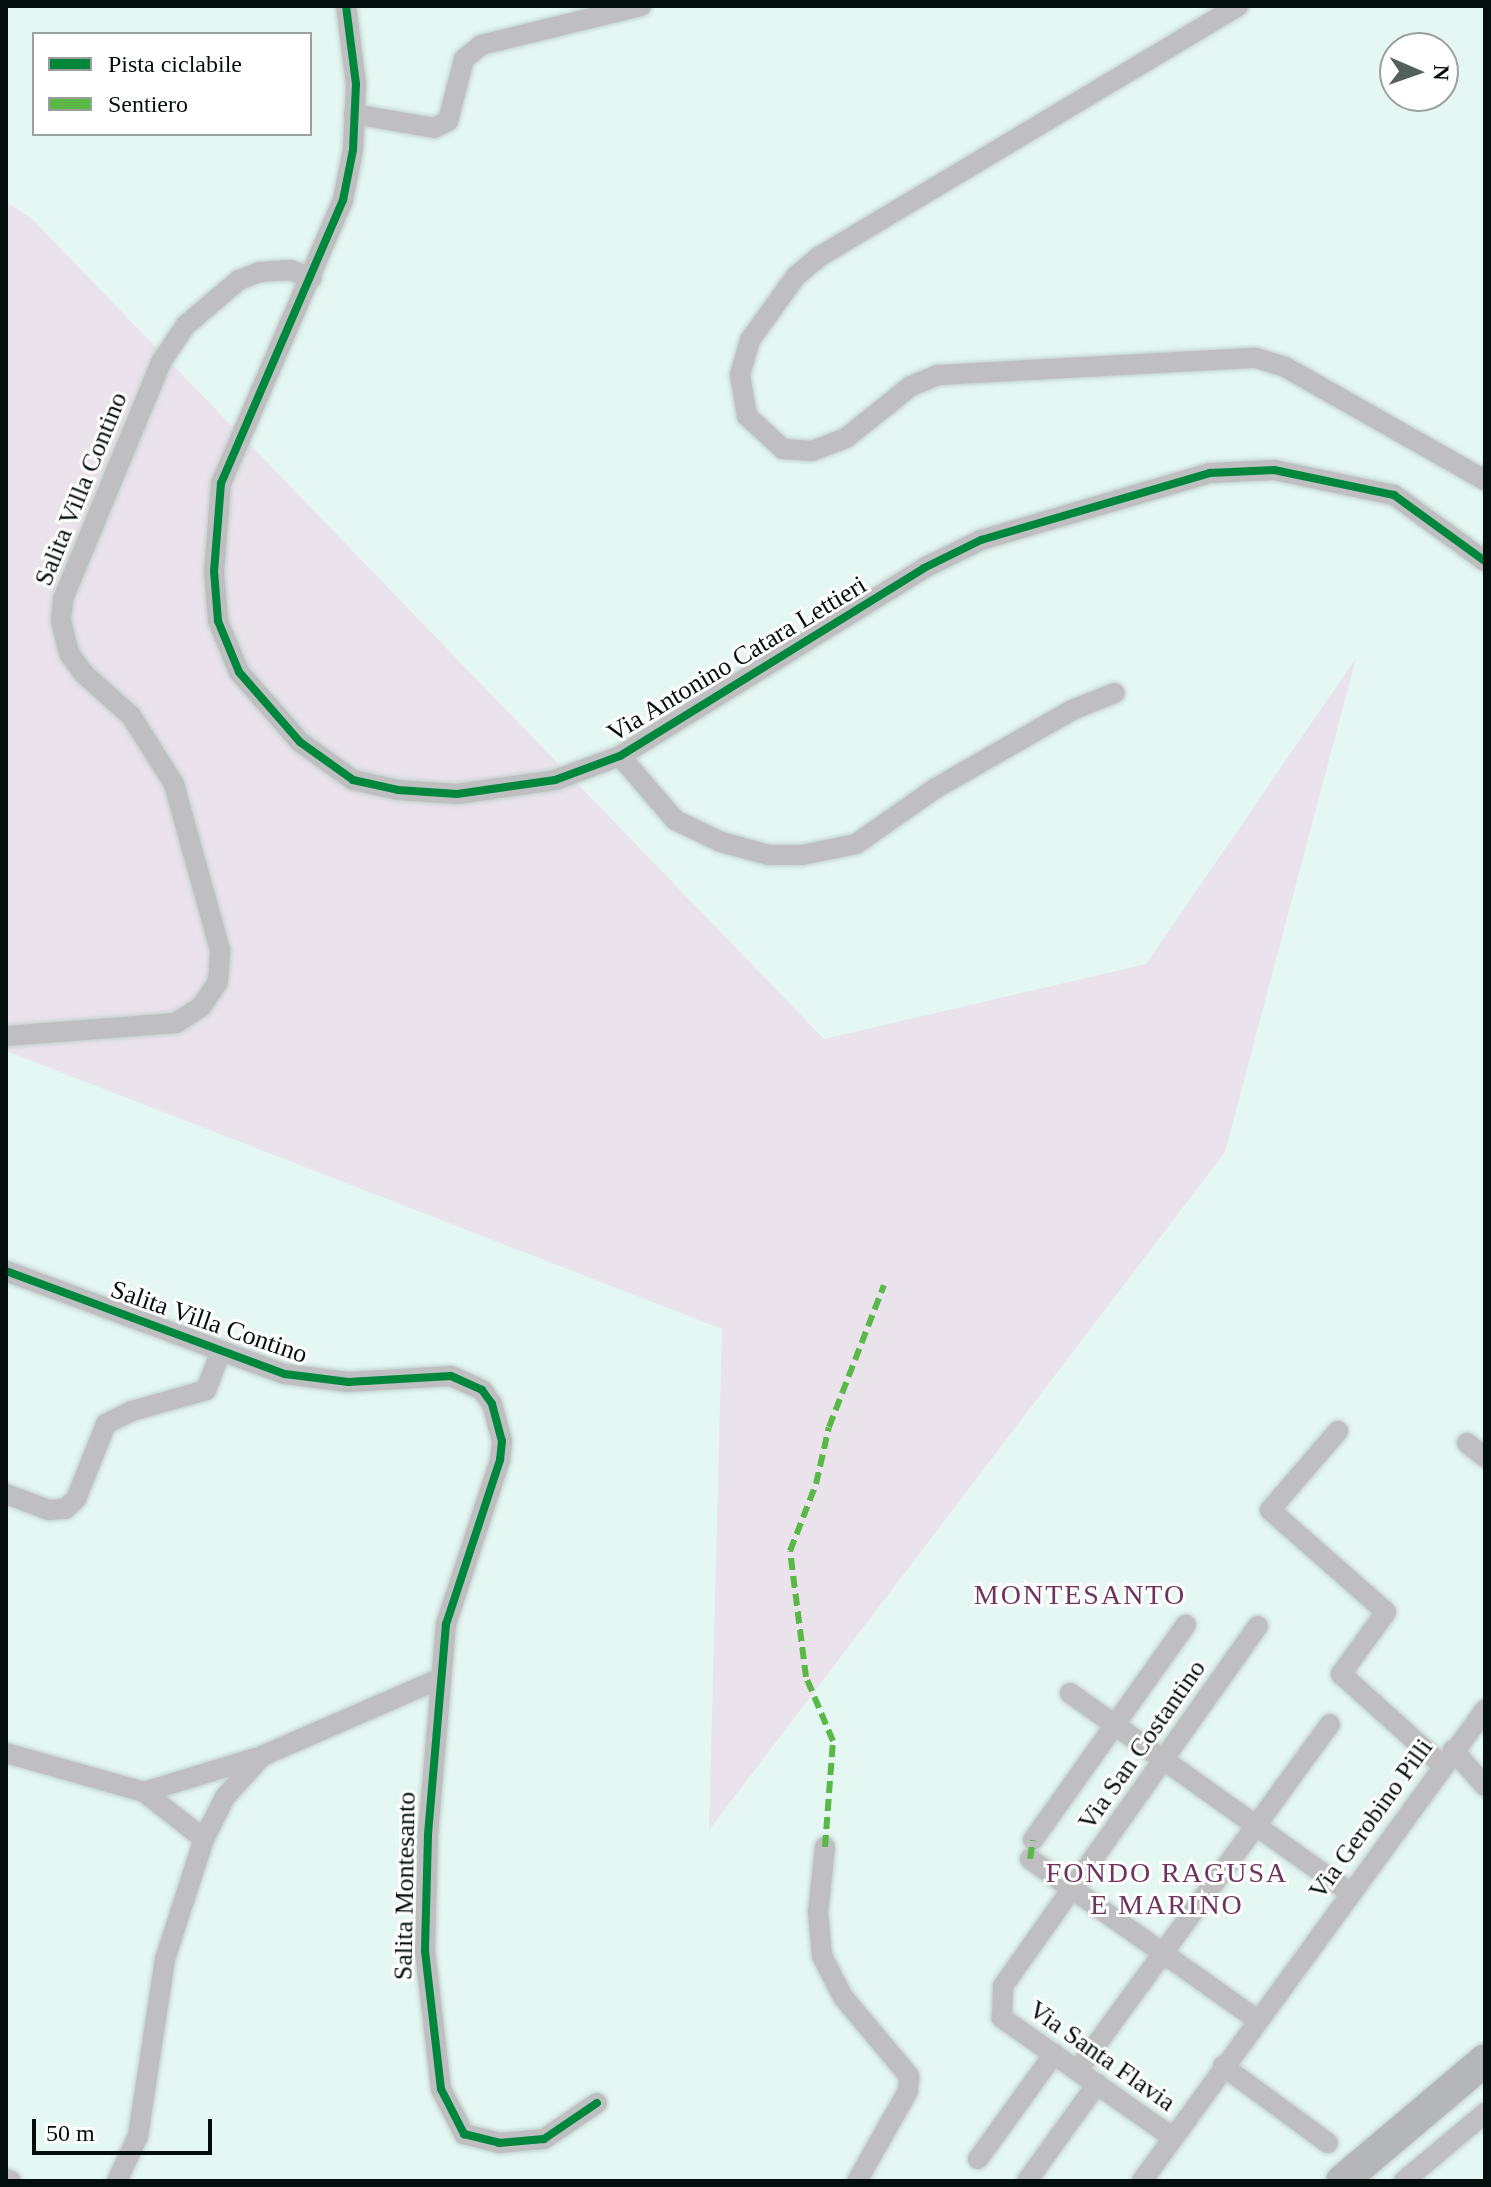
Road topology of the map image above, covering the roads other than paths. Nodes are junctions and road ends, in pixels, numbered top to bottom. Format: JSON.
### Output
{"nodes":[{"id":1,"x":346,"y":6,"type":"edge"},
{"id":2,"x":641,"y":6,"type":"edge"},
{"id":3,"x":1238,"y":6,"type":"edge"},
{"id":4,"x":354,"y":114,"type":"junction"},
{"id":5,"x":312,"y":278,"type":"junction"},
{"id":6,"x":1485,"y":480,"type":"edge"},
{"id":7,"x":1485,"y":561,"type":"edge"},
{"id":8,"x":1115,"y":693,"type":"dead end"},
{"id":9,"x":620,"y":756,"type":"junction"},
{"id":10,"x":6,"y":1036,"type":"edge"},
{"id":11,"x":6,"y":1271,"type":"edge"},
{"id":12,"x":221,"y":1351,"type":"junction"},
{"id":13,"x":1338,"y":1431,"type":"dead end"},
{"id":14,"x":1467,"y":1443,"type":"dead end"},
{"id":15,"x":1485,"y":1457,"type":"edge"},
{"id":16,"x":6,"y":1494,"type":"edge"},
{"id":17,"x":1186,"y":1625,"type":"dead end"},
{"id":18,"x":1258,"y":1626,"type":"dead end"},
{"id":19,"x":441,"y":1678,"type":"junction"},
{"id":20,"x":1070,"y":1693,"type":"dead end"},
{"id":21,"x":1485,"y":1710,"type":"edge"},
{"id":22,"x":1330,"y":1724,"type":"dead end"},
{"id":23,"x":1115,"y":1725,"type":"junction"},
{"id":24,"x":6,"y":1753,"type":"edge"},
{"id":25,"x":262,"y":1756,"type":"junction"},
{"id":26,"x":1447,"y":1757,"type":"junction"},
{"id":27,"x":1164,"y":1760,"type":"junction"},
{"id":28,"x":1485,"y":1786,"type":"edge"},
{"id":29,"x":144,"y":1792,"type":"junction"},
{"id":30,"x":1256,"y":1825,"type":"junction"},
{"id":31,"x":204,"y":1839,"type":"junction"},
{"id":32,"x":825,"y":1847,"type":"dead end"},
{"id":33,"x":1072,"y":1889,"type":"junction"},
{"id":34,"x":1349,"y":1892,"type":"junction"},
{"id":35,"x":1163,"y":1953,"type":"junction"},
{"id":36,"x":1002,"y":2018,"type":"joint"},
{"id":37,"x":1257,"y":2020,"type":"junction"},
{"id":38,"x":1054,"y":2054,"type":"junction"},
{"id":39,"x":1485,"y":2060,"type":"edge"},
{"id":40,"x":1223,"y":2066,"type":"junction"},
{"id":41,"x":1077,"y":2071,"type":"junction"},
{"id":42,"x":1097,"y":2084,"type":"junction"},
{"id":43,"x":597,"y":2103,"type":"dead end"},
{"id":44,"x":1485,"y":2113,"type":"edge"},
{"id":45,"x":1328,"y":2143,"type":"dead end"},
{"id":46,"x":1166,"y":2146,"type":"junction"},
{"id":47,"x":978,"y":2159,"type":"dead end"},
{"id":48,"x":117,"y":2181,"type":"edge"},
{"id":49,"x":857,"y":2181,"type":"edge"},
{"id":50,"x":1027,"y":2181,"type":"edge"},
{"id":51,"x":1142,"y":2181,"type":"edge"},
{"id":52,"x":1157,"y":2181,"type":"edge"},
{"id":53,"x":1342,"y":2181,"type":"edge"},
{"id":54,"x":1404,"y":2181,"type":"edge"}],
"edges":[{"from":1,"to":4,"type":"street","name":"Via Antonino Catara Lettieri"},
{"from":2,"to":4,"type":"street"},
{"from":3,"to":6,"type":"street"},
{"from":4,"to":5,"type":"street","name":"Via Antonino Catara Lettieri"},
{"from":5,"to":9,"type":"street","name":"Via Antonino Catara Lettieri"},
{"from":5,"to":10,"type":"street","name":"Salita Villa Contino"},
{"from":7,"to":9,"type":"street","name":"Via Antonino Catara Lettieri"},
{"from":8,"to":9,"type":"street"},
{"from":11,"to":12,"type":"street","name":"Salita Villa Contino"},
{"from":12,"to":16,"type":"street"},
{"from":12,"to":19,"type":"street","name":"Salita Villa Contino"},
{"from":13,"to":26,"type":"street"},
{"from":14,"to":15,"type":"street"},
{"from":17,"to":23,"type":"street"},
{"from":18,"to":27,"type":"street","name":"Via San Costantino"},
{"from":19,"to":25,"type":"street"},
{"from":19,"to":43,"type":"street","name":"Salita Montesanto"},
{"from":20,"to":23,"type":"street"},
{"from":21,"to":26,"type":"street","name":"Via Gerobino Pilli"},
{"from":22,"to":30,"type":"street"},
{"from":23,"to":27,"type":"street"},
{"from":23,"to":33,"type":"street"},
{"from":24,"to":29,"type":"street"},
{"from":25,"to":29,"type":"street"},
{"from":25,"to":31,"type":"street"},
{"from":26,"to":28,"type":"street"},
{"from":26,"to":34,"type":"street","name":"Via Gerobino Pilli"},
{"from":27,"to":30,"type":"street"},
{"from":27,"to":33,"type":"street","name":"Via San Costantino"},
{"from":29,"to":31,"type":"street"},
{"from":30,"to":34,"type":"street"},
{"from":30,"to":35,"type":"street"},
{"from":31,"to":48,"type":"street"},
{"from":32,"to":49,"type":"street"},
{"from":33,"to":35,"type":"street"},
{"from":33,"to":36,"type":"street","name":"Via San Costantino"},
{"from":34,"to":37,"type":"street","name":"Via Gerobino Pilli"},
{"from":35,"to":37,"type":"street"},
{"from":35,"to":41,"type":"street"},
{"from":36,"to":38,"type":"street","name":"Via Santa Flavia"},
{"from":37,"to":40,"type":"street","name":"Via Gerobino Pilli"},
{"from":38,"to":41,"type":"street","name":"Via Santa Flavia"},
{"from":38,"to":47,"type":"street"},
{"from":39,"to":53,"type":"main road"},
{"from":40,"to":45,"type":"street"},
{"from":40,"to":46,"type":"street","name":"Via Gerobino Pilli"},
{"from":41,"to":42,"type":"street","name":"Via Santa Flavia"},
{"from":42,"to":46,"type":"street","name":"Via Santa Flavia"},
{"from":42,"to":50,"type":"street"},
{"from":44,"to":54,"type":"street"},
{"from":46,"to":51,"type":"street","name":"Via Gerobino Pilli"},
{"from":46,"to":52,"type":"street"}]}
